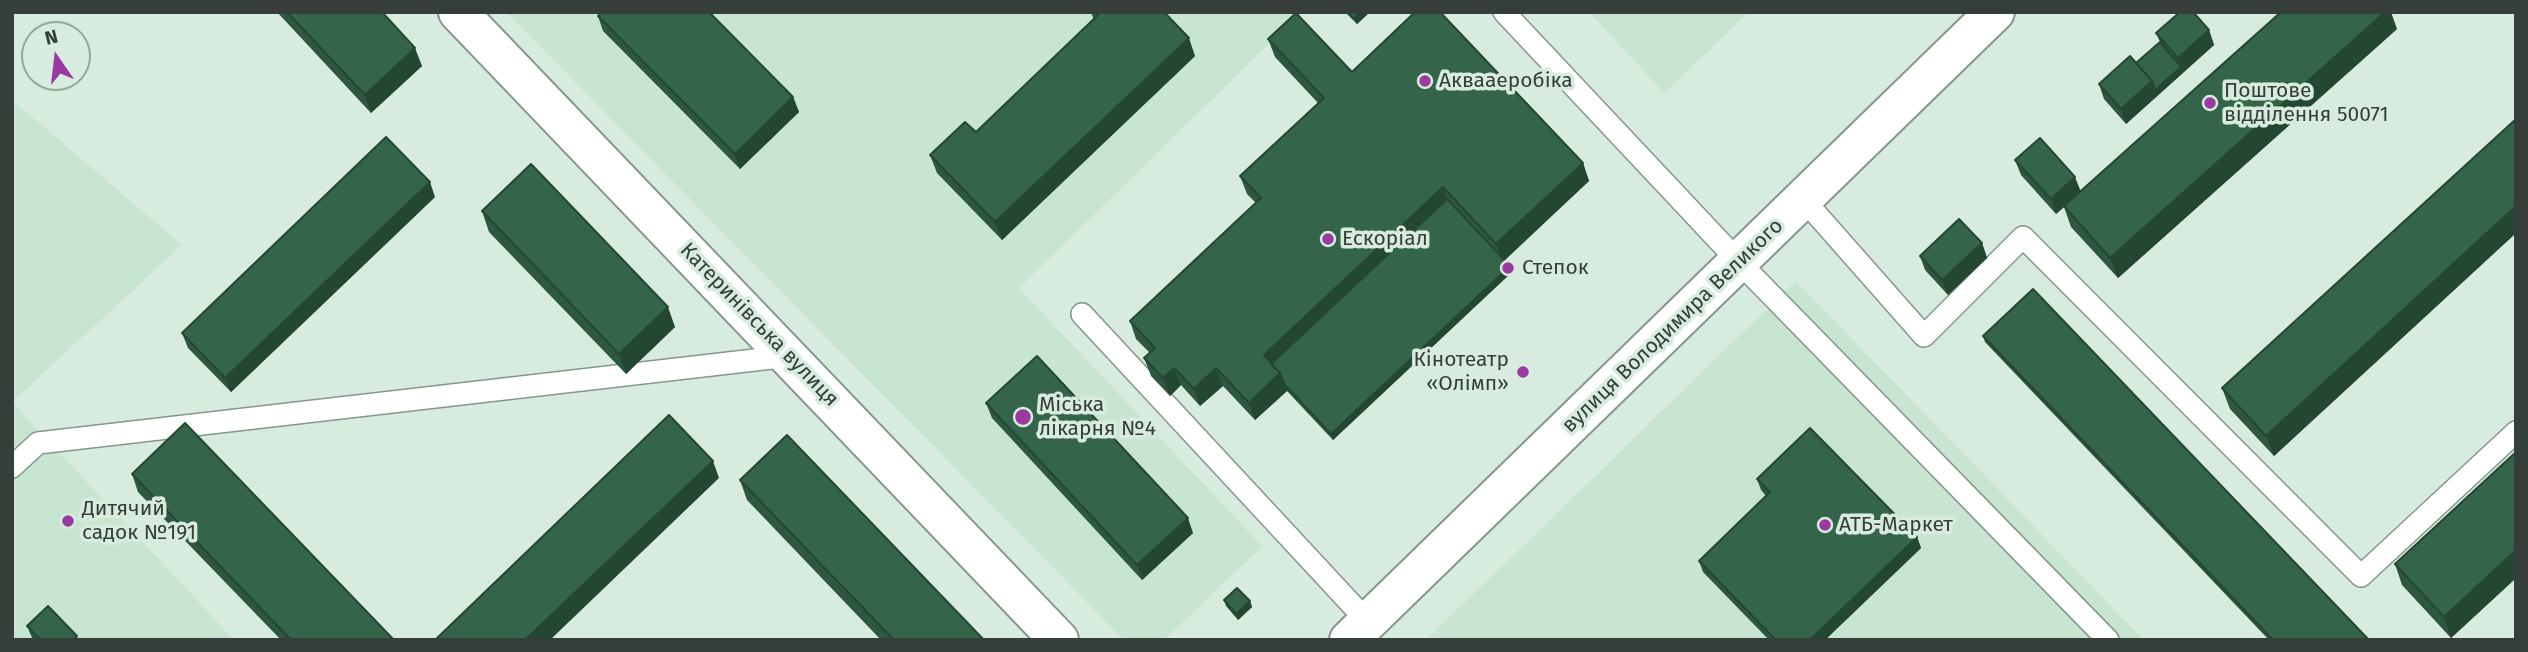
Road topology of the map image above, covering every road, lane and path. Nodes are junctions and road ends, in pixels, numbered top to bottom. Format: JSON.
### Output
{"nodes":[{"id":1,"x":1504,"y":12,"type":"edge"},
{"id":2,"x":1995,"y":12,"type":"edge"},
{"id":3,"x":462,"y":14,"type":"edge"},
{"id":4,"x":1804,"y":200,"type":"junction"},
{"id":5,"x":1739,"y":262,"type":"junction"},
{"id":6,"x":1082,"y":314,"type":"dead end"},
{"id":7,"x":789,"y":356,"type":"junction"},
{"id":8,"x":183,"y":426,"type":"junction"},
{"id":9,"x":2516,"y":432,"type":"edge"},
{"id":10,"x":202,"y":445,"type":"edge"},
{"id":11,"x":12,"y":467,"type":"edge"},
{"id":12,"x":1359,"y":631,"type":"edge"},
{"id":13,"x":1059,"y":640,"type":"edge"},
{"id":14,"x":2108,"y":640,"type":"edge"}],
"edges":[{"from":1,"to":5,"type":"lane"},
{"from":2,"to":4,"type":"main road","name":"вулиця Володимира Великого"},
{"from":3,"to":7,"type":"main road","name":"Катеринівська вулиця"},
{"from":4,"to":5,"type":"main road","name":"вулиця Володимира Великого"},
{"from":4,"to":9,"type":"lane"},
{"from":5,"to":12,"type":"main road","name":"вулиця Володимира Великого"},
{"from":5,"to":14,"type":"lane"},
{"from":6,"to":12,"type":"lane"},
{"from":7,"to":8,"type":"lane"},
{"from":7,"to":13,"type":"main road","name":"Катеринівська вулиця"},
{"from":8,"to":10,"type":"lane"},
{"from":8,"to":11,"type":"lane"}]}
